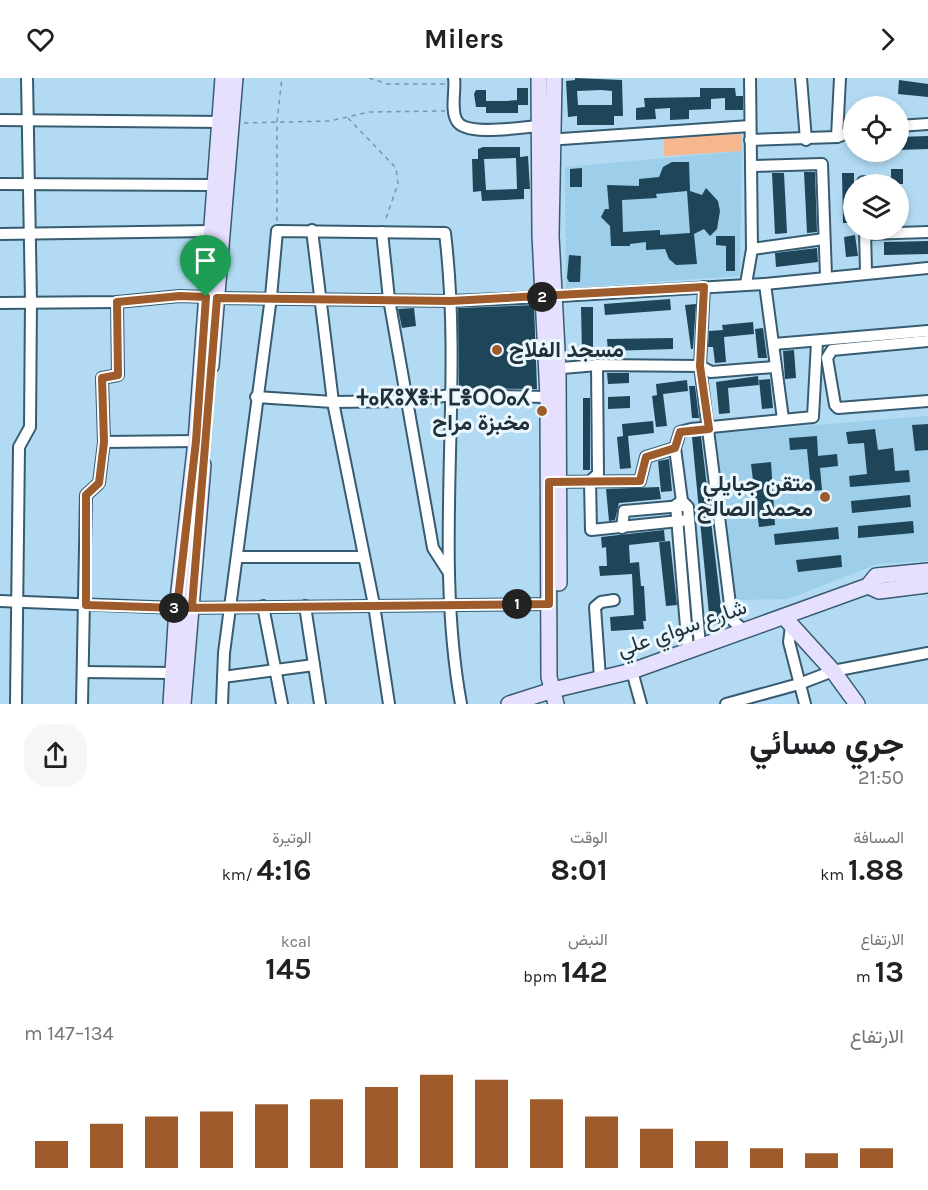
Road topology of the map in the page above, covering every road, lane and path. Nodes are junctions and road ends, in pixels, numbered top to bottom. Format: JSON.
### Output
{"nodes":[{"id":1,"x":27,"y":78,"type":"edge"},
{"id":2,"x":223,"y":78,"type":"edge"},
{"id":3,"x":235,"y":78,"type":"edge"},
{"id":4,"x":282,"y":78,"type":"edge"},
{"id":5,"x":369,"y":78,"type":"edge"},
{"id":6,"x":539,"y":78,"type":"edge"},
{"id":7,"x":554,"y":78,"type":"edge"},
{"id":8,"x":750,"y":78,"type":"edge"},
{"id":9,"x":801,"y":78,"type":"edge"},
{"id":10,"x":840,"y":78,"type":"edge"},
{"id":11,"x":454,"y":80,"type":"edge"},
{"id":12,"x":455,"y":111,"type":"junction"},
{"id":13,"x":348,"y":117,"type":"junction"},
{"id":14,"x":0,"y":120,"type":"edge"},
{"id":15,"x":27,"y":120,"type":"junction"},
{"id":16,"x":277,"y":121,"type":"junction"},
{"id":17,"x":225,"y":122,"type":"junction"},
{"id":18,"x":928,"y":124,"type":"edge"},
{"id":19,"x":909,"y":125,"type":"edge"},
{"id":20,"x":750,"y":126,"type":"junction"},
{"id":21,"x":843,"y":134,"type":"edge"},
{"id":22,"x":545,"y":135,"type":"junction"},
{"id":23,"x":837,"y":136,"type":"junction"},
{"id":24,"x":750,"y":140,"type":"junction"},
{"id":25,"x":806,"y":140,"type":"junction"},
{"id":26,"x":752,"y":166,"type":"junction"},
{"id":27,"x":0,"y":184,"type":"edge"},
{"id":28,"x":28,"y":184,"type":"junction"},
{"id":29,"x":213,"y":185,"type":"junction"},
{"id":30,"x":312,"y":230,"type":"junction"},
{"id":31,"x":211,"y":231,"type":"junction"},
{"id":32,"x":277,"y":231,"type":"junction"},
{"id":33,"x":382,"y":232,"type":"junction"},
{"id":34,"x":909,"y":232,"type":"edge"},
{"id":35,"x":928,"y":232,"type":"edge"},
{"id":36,"x":0,"y":234,"type":"edge"},
{"id":37,"x":30,"y":234,"type":"junction"},
{"id":38,"x":824,"y":239,"type":"junction"},
{"id":39,"x":866,"y":240,"type":"edge"},
{"id":40,"x":752,"y":249,"type":"junction"},
{"id":41,"x":928,"y":268,"type":"edge"},
{"id":42,"x":866,"y":272,"type":"junction"},
{"id":43,"x":826,"y":276,"type":"junction"},
{"id":44,"x":746,"y":284,"type":"junction"},
{"id":45,"x":765,"y":284,"type":"junction"},
{"id":46,"x":704,"y":287,"type":"junction"},
{"id":47,"x":211,"y":297,"type":"junction"},
{"id":48,"x":271,"y":297,"type":"junction"},
{"id":49,"x":549,"y":297,"type":"junction"},
{"id":50,"x":389,"y":299,"type":"junction"},
{"id":51,"x":321,"y":300,"type":"junction"},
{"id":52,"x":31,"y":301,"type":"junction"},
{"id":53,"x":451,"y":301,"type":"junction"},
{"id":54,"x":117,"y":302,"type":"junction"},
{"id":55,"x":0,"y":303,"type":"edge"},
{"id":56,"x":928,"y":331,"type":"edge"},
{"id":57,"x":928,"y":341,"type":"edge"},
{"id":58,"x":817,"y":342,"type":"junction"},
{"id":59,"x":774,"y":344,"type":"junction"},
{"id":60,"x":597,"y":364,"type":"junction"},
{"id":61,"x":700,"y":366,"type":"junction"},
{"id":62,"x":774,"y":367,"type":"junction"},
{"id":63,"x":552,"y":369,"type":"junction"},
{"id":64,"x":451,"y":395,"type":"junction"},
{"id":65,"x":256,"y":397,"type":"junction"},
{"id":66,"x":548,"y":397,"type":"junction"},
{"id":67,"x":407,"y":401,"type":"junction"},
{"id":68,"x":928,"y":401,"type":"edge"},
{"id":69,"x":333,"y":402,"type":"junction"},
{"id":70,"x":783,"y":419,"type":"junction"},
{"id":71,"x":709,"y":429,"type":"junction"},
{"id":72,"x":196,"y":441,"type":"junction"},
{"id":73,"x":104,"y":442,"type":"junction"},
{"id":74,"x":675,"y":448,"type":"junction"},
{"id":75,"x":590,"y":481,"type":"junction"},
{"id":76,"x":554,"y":482,"type":"junction"},
{"id":77,"x":682,"y":504,"type":"junction"},
{"id":78,"x":689,"y":520,"type":"junction"},
{"id":79,"x":676,"y":521,"type":"junction"},
{"id":80,"x":622,"y":528,"type":"junction"},
{"id":81,"x":238,"y":557,"type":"junction"},
{"id":82,"x":364,"y":557,"type":"junction"},
{"id":83,"x":928,"y":571,"type":"edge"},
{"id":84,"x":449,"y":573,"type":"junction"},
{"id":85,"x":928,"y":585,"type":"edge"},
{"id":86,"x":868,"y":586,"type":"junction"},
{"id":87,"x":614,"y":600,"type":"dead end"},
{"id":88,"x":0,"y":601,"type":"edge"},
{"id":89,"x":18,"y":601,"type":"junction"},
{"id":90,"x":549,"y":604,"type":"junction"},
{"id":91,"x":86,"y":605,"type":"junction"},
{"id":92,"x":374,"y":605,"type":"junction"},
{"id":93,"x":452,"y":605,"type":"junction"},
{"id":94,"x":230,"y":606,"type":"junction"},
{"id":95,"x":263,"y":606,"type":"junction"},
{"id":96,"x":305,"y":606,"type":"junction"},
{"id":97,"x":184,"y":607,"type":"junction"},
{"id":98,"x":787,"y":622,"type":"junction"},
{"id":99,"x":745,"y":631,"type":"junction"},
{"id":100,"x":694,"y":649,"type":"junction"},
{"id":101,"x":928,"y":653,"type":"edge"},
{"id":102,"x":314,"y":666,"type":"junction"},
{"id":103,"x":276,"y":670,"type":"junction"},
{"id":104,"x":632,"y":671,"type":"junction"},
{"id":105,"x":833,"y":671,"type":"junction"},
{"id":106,"x":83,"y":672,"type":"junction"},
{"id":107,"x":173,"y":673,"type":"junction"},
{"id":108,"x":223,"y":677,"type":"junction"},
{"id":109,"x":600,"y":678,"type":"junction"},
{"id":110,"x":799,"y":684,"type":"junction"},
{"id":111,"x":554,"y":697,"type":"edge"},
{"id":112,"x":16,"y":704,"type":"edge"},
{"id":113,"x":82,"y":704,"type":"edge"},
{"id":114,"x":171,"y":704,"type":"edge"},
{"id":115,"x":183,"y":704,"type":"edge"},
{"id":116,"x":222,"y":704,"type":"edge"},
{"id":117,"x":282,"y":704,"type":"edge"},
{"id":118,"x":320,"y":704,"type":"edge"},
{"id":119,"x":389,"y":704,"type":"edge"},
{"id":120,"x":461,"y":704,"type":"edge"},
{"id":121,"x":509,"y":704,"type":"edge"},
{"id":122,"x":641,"y":704,"type":"edge"},
{"id":123,"x":726,"y":704,"type":"edge"},
{"id":124,"x":805,"y":704,"type":"edge"},
{"id":125,"x":857,"y":704,"type":"edge"}],
"edges":[{"from":1,"to":15,"type":"street"},
{"from":2,"to":17,"type":"main road"},
{"from":3,"to":17,"type":"main road"},
{"from":4,"to":16,"type":"path"},
{"from":5,"to":11,"type":"path"},
{"from":6,"to":22,"type":"main road"},
{"from":7,"to":22,"type":"main road"},
{"from":8,"to":20,"type":"street"},
{"from":9,"to":25,"type":"street"},
{"from":10,"to":23,"type":"street"},
{"from":11,"to":12,"type":"street"},
{"from":12,"to":13,"type":"path"},
{"from":12,"to":22,"type":"street"},
{"from":13,"to":16,"type":"path"},
{"from":13,"to":33,"type":"path"},
{"from":14,"to":15,"type":"street"},
{"from":15,"to":17,"type":"street"},
{"from":15,"to":28,"type":"street"},
{"from":16,"to":17,"type":"path"},
{"from":16,"to":32,"type":"path"},
{"from":17,"to":29,"type":"main road"},
{"from":17,"to":47,"type":"main road"},
{"from":18,"to":19,"type":"street"},
{"from":20,"to":22,"type":"street"},
{"from":20,"to":24,"type":"street"},
{"from":21,"to":23,"type":"street"},
{"from":22,"to":49,"type":"main road"},
{"from":23,"to":25,"type":"street"},
{"from":24,"to":25,"type":"street"},
{"from":24,"to":26,"type":"street"},
{"from":26,"to":38,"type":"street"},
{"from":26,"to":40,"type":"street"},
{"from":27,"to":28,"type":"street"},
{"from":28,"to":29,"type":"street"},
{"from":28,"to":37,"type":"street"},
{"from":29,"to":31,"type":"main road"},
{"from":30,"to":32,"type":"street"},
{"from":30,"to":33,"type":"street"},
{"from":30,"to":51,"type":"street"},
{"from":31,"to":37,"type":"street"},
{"from":31,"to":47,"type":"main road"},
{"from":32,"to":48,"type":"street"},
{"from":33,"to":50,"type":"street"},
{"from":33,"to":53,"type":"street"},
{"from":34,"to":35,"type":"street"},
{"from":36,"to":37,"type":"street"},
{"from":37,"to":52,"type":"street"},
{"from":38,"to":40,"type":"street"},
{"from":38,"to":43,"type":"street"},
{"from":39,"to":42,"type":"street"},
{"from":40,"to":44,"type":"street"},
{"from":41,"to":42,"type":"street"},
{"from":42,"to":43,"type":"street"},
{"from":43,"to":45,"type":"street"},
{"from":44,"to":45,"type":"street"},
{"from":44,"to":46,"type":"street"},
{"from":45,"to":59,"type":"street"},
{"from":46,"to":49,"type":"street"},
{"from":46,"to":61,"type":"street"},
{"from":47,"to":48,"type":"street"},
{"from":47,"to":54,"type":"street"},
{"from":47,"to":72,"type":"main road"},
{"from":47,"to":97,"type":"main road"},
{"from":48,"to":51,"type":"street"},
{"from":48,"to":65,"type":"street"},
{"from":49,"to":53,"type":"street"},
{"from":49,"to":63,"type":"main road"},
{"from":50,"to":51,"type":"street"},
{"from":50,"to":53,"type":"street"},
{"from":50,"to":67,"type":"street"},
{"from":51,"to":69,"type":"street"},
{"from":52,"to":54,"type":"street"},
{"from":52,"to":55,"type":"street"},
{"from":52,"to":89,"type":"street"},
{"from":53,"to":64,"type":"street"},
{"from":54,"to":73,"type":"street"},
{"from":56,"to":58,"type":"street"},
{"from":57,"to":68,"type":"street"},
{"from":58,"to":59,"type":"street"},
{"from":58,"to":70,"type":"street"},
{"from":59,"to":62,"type":"street"},
{"from":60,"to":61,"type":"street"},
{"from":60,"to":63,"type":"street"},
{"from":60,"to":75,"type":"street"},
{"from":61,"to":62,"type":"street"},
{"from":61,"to":71,"type":"street"},
{"from":62,"to":70,"type":"street"},
{"from":63,"to":66,"type":"main road"},
{"from":63,"to":76,"type":"main road"},
{"from":64,"to":66,"type":"street"},
{"from":64,"to":67,"type":"street"},
{"from":64,"to":84,"type":"street"},
{"from":65,"to":69,"type":"street"},
{"from":65,"to":81,"type":"street"},
{"from":66,"to":76,"type":"main road"},
{"from":67,"to":69,"type":"street"},
{"from":67,"to":84,"type":"street"},
{"from":69,"to":82,"type":"street"},
{"from":70,"to":71,"type":"street"},
{"from":71,"to":74,"type":"street"},
{"from":71,"to":99,"type":"street"},
{"from":72,"to":73,"type":"street"},
{"from":72,"to":97,"type":"main road"},
{"from":73,"to":91,"type":"street"},
{"from":74,"to":75,"type":"street"},
{"from":74,"to":77,"type":"street"},
{"from":75,"to":76,"type":"street"},
{"from":75,"to":80,"type":"street"},
{"from":76,"to":90,"type":"main road"},
{"from":76,"to":111,"type":"main road"},
{"from":77,"to":78,"type":"street"},
{"from":77,"to":79,"type":"street"},
{"from":77,"to":80,"type":"street"},
{"from":78,"to":79,"type":"street"},
{"from":78,"to":100,"type":"street"},
{"from":79,"to":80,"type":"street"},
{"from":79,"to":100,"type":"street"},
{"from":81,"to":82,"type":"street"},
{"from":81,"to":94,"type":"street"},
{"from":82,"to":92,"type":"street"},
{"from":83,"to":86,"type":"main road","name":"شارع سواي علي"},
{"from":84,"to":93,"type":"street"},
{"from":85,"to":86,"type":"main road","name":"شارع سواي علي"},
{"from":86,"to":98,"type":"main road","name":"شارع سواي علي"},
{"from":87,"to":109,"type":"street"},
{"from":88,"to":89,"type":"street"},
{"from":89,"to":91,"type":"street"},
{"from":89,"to":112,"type":"street"},
{"from":90,"to":93,"type":"street"},
{"from":90,"to":111,"type":"main road"},
{"from":91,"to":97,"type":"street"},
{"from":91,"to":106,"type":"street"},
{"from":92,"to":93,"type":"street"},
{"from":92,"to":96,"type":"street"},
{"from":92,"to":119,"type":"street"},
{"from":93,"to":120,"type":"street"},
{"from":94,"to":95,"type":"street"},
{"from":94,"to":97,"type":"street"},
{"from":94,"to":108,"type":"street"},
{"from":95,"to":96,"type":"street"},
{"from":95,"to":103,"type":"street"},
{"from":96,"to":102,"type":"street"},
{"from":97,"to":107,"type":"main road"},
{"from":97,"to":115,"type":"main road"},
{"from":98,"to":99,"type":"main road","name":"شارع سواي علي"},
{"from":98,"to":105,"type":"main road"},
{"from":98,"to":110,"type":"street"},
{"from":99,"to":100,"type":"main road","name":"شارع سواي علي"},
{"from":100,"to":104,"type":"main road","name":"شارع سواي علي"},
{"from":101,"to":105,"type":"street"},
{"from":102,"to":103,"type":"street"},
{"from":102,"to":118,"type":"street"},
{"from":103,"to":108,"type":"street"},
{"from":103,"to":117,"type":"street"},
{"from":104,"to":109,"type":"main road","name":"شارع سواي علي"},
{"from":104,"to":122,"type":"street"},
{"from":105,"to":110,"type":"street"},
{"from":105,"to":125,"type":"main road"},
{"from":106,"to":107,"type":"street"},
{"from":106,"to":113,"type":"street"},
{"from":107,"to":114,"type":"main road"},
{"from":108,"to":116,"type":"street"},
{"from":109,"to":111,"type":"main road","name":"شارع سواي علي"},
{"from":110,"to":123,"type":"street"},
{"from":110,"to":124,"type":"street"},
{"from":111,"to":121,"type":"main road","name":"شارع سواي علي"}]}
